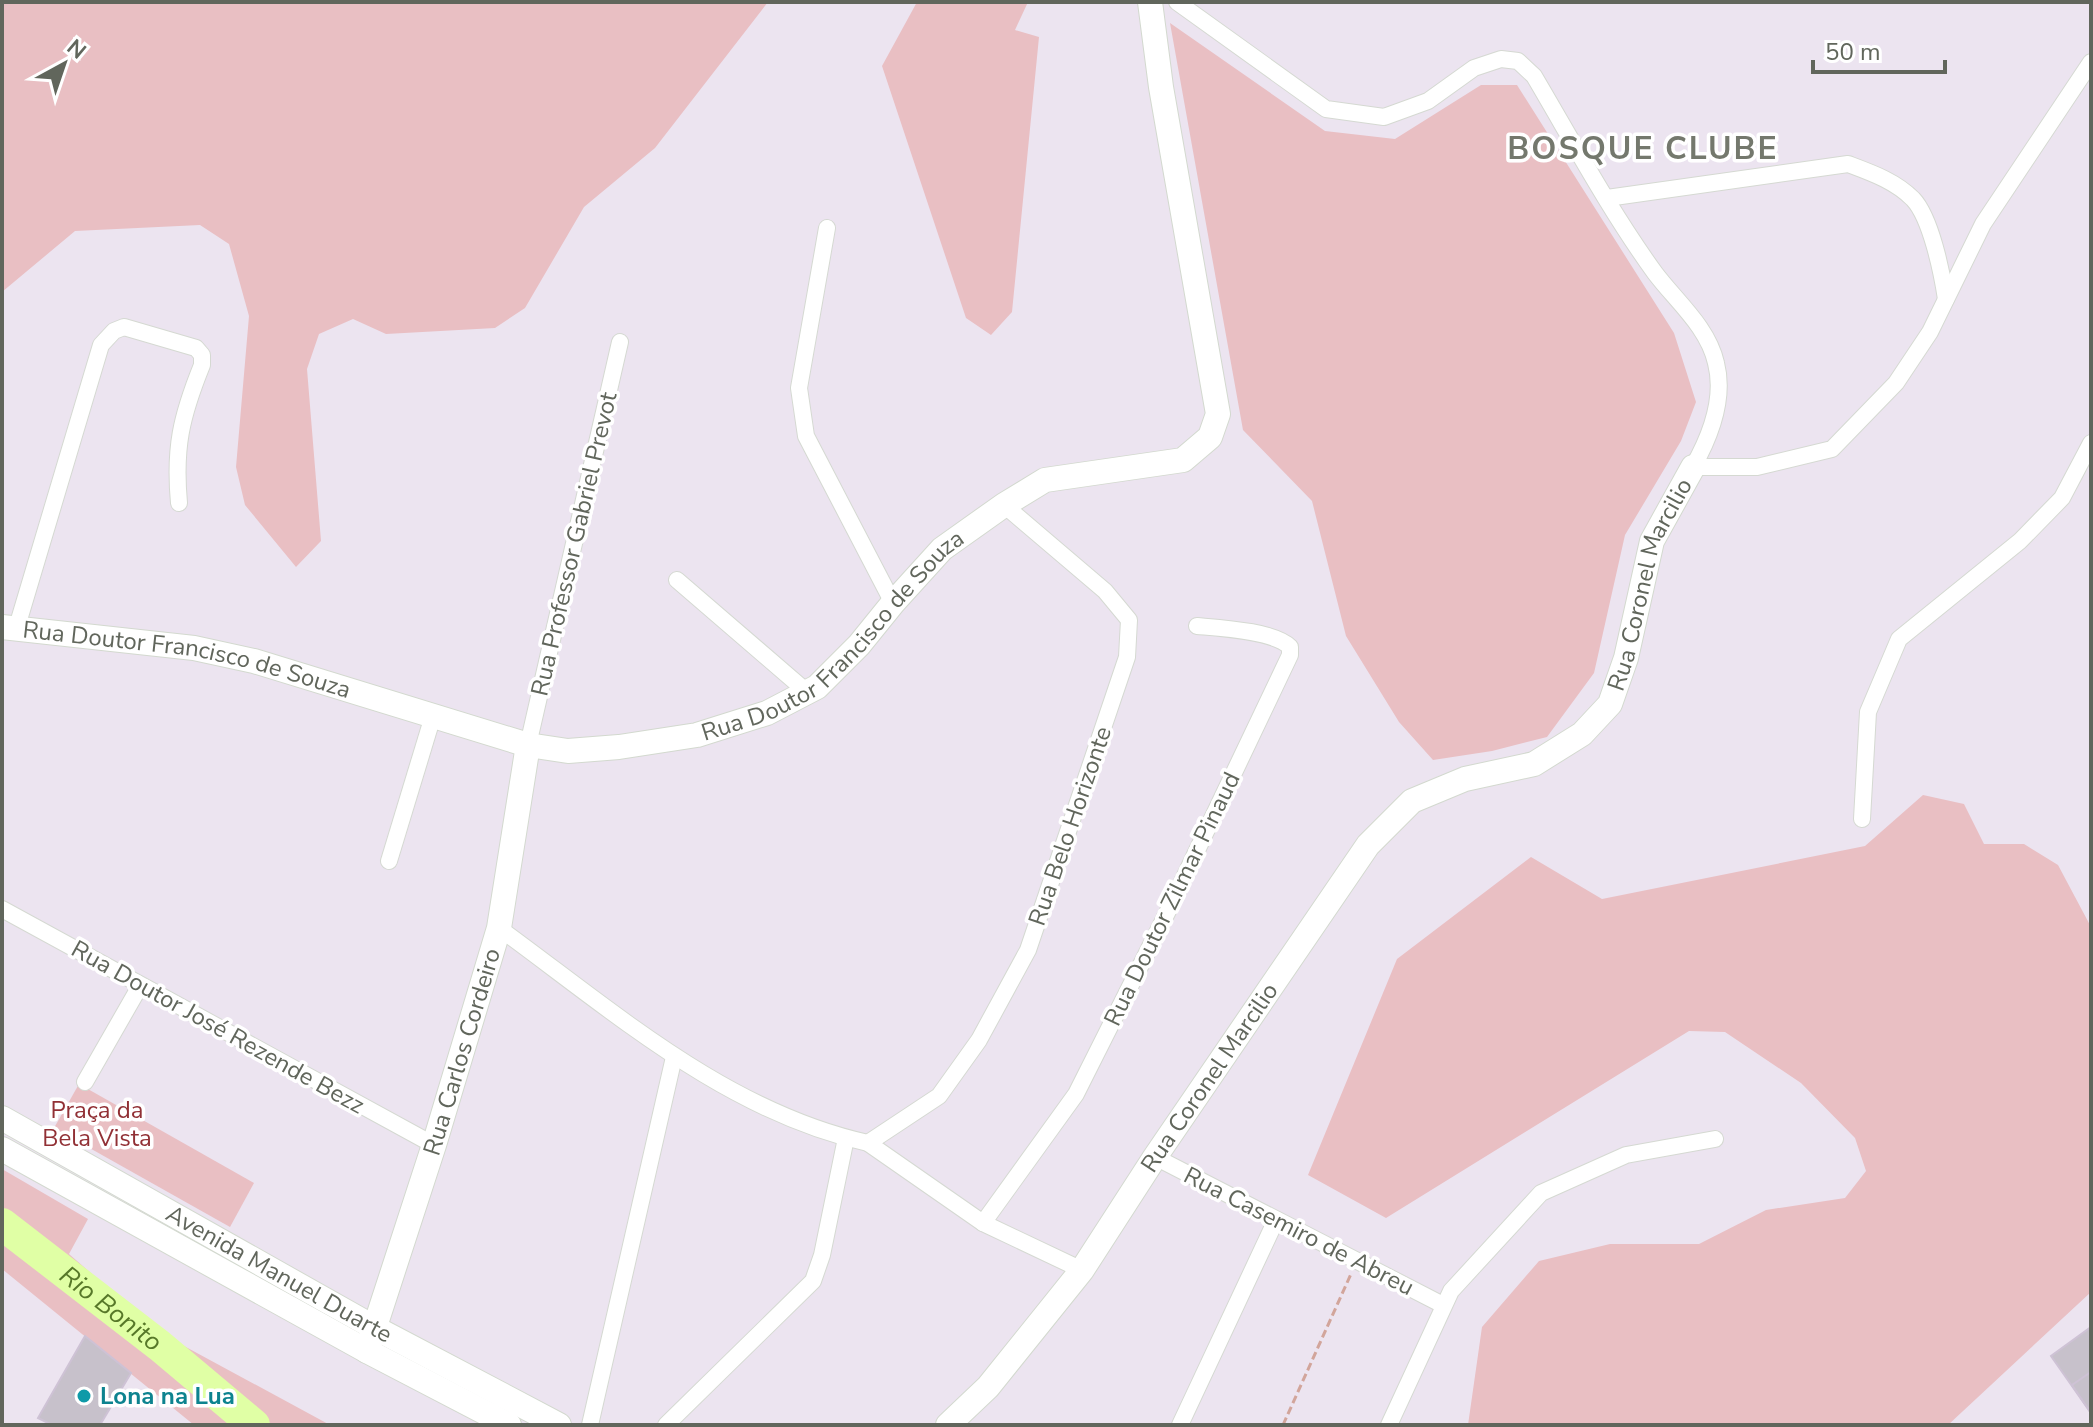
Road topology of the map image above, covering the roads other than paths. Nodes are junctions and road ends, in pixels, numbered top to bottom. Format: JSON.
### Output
{"nodes":[{"id":1,"x":1150,"y":2,"type":"edge"},
{"id":2,"x":1177,"y":2,"type":"edge"},
{"id":3,"x":2091,"y":62,"type":"edge"},
{"id":4,"x":1607,"y":198,"type":"junction"},
{"id":5,"x":827,"y":228,"type":"dead end"},
{"id":6,"x":1946,"y":299,"type":"junction"},
{"id":7,"x":620,"y":342,"type":"dead end"},
{"id":8,"x":2091,"y":443,"type":"edge"},
{"id":9,"x":1693,"y":467,"type":"junction"},
{"id":10,"x":179,"y":503,"type":"dead end"},
{"id":11,"x":1004,"y":505,"type":"junction"},
{"id":12,"x":677,"y":580,"type":"dead end"},
{"id":13,"x":893,"y":603,"type":"junction"},
{"id":14,"x":1197,"y":626,"type":"dead end"},
{"id":15,"x":9,"y":628,"type":"edge"},
{"id":16,"x":807,"y":692,"type":"junction"},
{"id":17,"x":433,"y":716,"type":"junction"},
{"id":18,"x":528,"y":745,"type":"junction"},
{"id":19,"x":1862,"y":819,"type":"dead end"},
{"id":20,"x":389,"y":861,"type":"dead end"},
{"id":21,"x":2,"y":909,"type":"edge"},
{"id":22,"x":499,"y":928,"type":"junction"},
{"id":23,"x":140,"y":986,"type":"junction"},
{"id":24,"x":674,"y":1057,"type":"junction"},
{"id":25,"x":85,"y":1082,"type":"dead end"},
{"id":26,"x":2,"y":1118,"type":"edge"},
{"id":27,"x":846,"y":1138,"type":"junction"},
{"id":28,"x":1715,"y":1139,"type":"dead end"},
{"id":29,"x":868,"y":1143,"type":"junction"},
{"id":30,"x":434,"y":1145,"type":"junction"},
{"id":31,"x":2,"y":1149,"type":"edge"},
{"id":32,"x":1155,"y":1157,"type":"junction"},
{"id":33,"x":1276,"y":1220,"type":"junction"},
{"id":34,"x":983,"y":1223,"type":"junction"},
{"id":35,"x":1082,"y":1270,"type":"junction"},
{"id":36,"x":1443,"y":1305,"type":"junction"},
{"id":37,"x":371,"y":1339,"type":"junction"},
{"id":38,"x":509,"y":1425,"type":"edge"},
{"id":39,"x":559,"y":1425,"type":"edge"},
{"id":40,"x":590,"y":1425,"type":"edge"},
{"id":41,"x":666,"y":1425,"type":"edge"},
{"id":42,"x":948,"y":1425,"type":"edge"},
{"id":43,"x":1180,"y":1425,"type":"edge"},
{"id":44,"x":1389,"y":1425,"type":"edge"}],
"edges":[{"from":1,"to":11,"type":"street","name":"Rua Doutor Francisco de Souza"},
{"from":2,"to":4,"type":"street","name":"Rua Coronel Marcilio"},
{"from":3,"to":6,"type":"street"},
{"from":4,"to":6,"type":"street"},
{"from":4,"to":9,"type":"street","name":"Rua Coronel Marcilio"},
{"from":5,"to":13,"type":"street"},
{"from":6,"to":9,"type":"street"},
{"from":7,"to":18,"type":"street","name":"Rua Professor Gabriel Prevot"},
{"from":8,"to":19,"type":"street"},
{"from":9,"to":32,"type":"street","name":"Rua Coronel Marcilio"},
{"from":10,"to":15,"type":"street"},
{"from":11,"to":13,"type":"street","name":"Rua Doutor Francisco de Souza"},
{"from":11,"to":29,"type":"street","name":"Rua Belo Horizonte"},
{"from":12,"to":16,"type":"street"},
{"from":13,"to":16,"type":"street","name":"Rua Doutor Francisco de Souza"},
{"from":14,"to":34,"type":"street","name":"Rua Doutor Zilmar Pinaud"},
{"from":15,"to":17,"type":"street","name":"Rua Doutor Francisco de Souza"},
{"from":16,"to":18,"type":"street","name":"Rua Doutor Francisco de Souza"},
{"from":17,"to":18,"type":"street","name":"Rua Doutor Francisco de Souza"},
{"from":17,"to":20,"type":"street"},
{"from":18,"to":22,"type":"street","name":"Rua Carlos Cordeiro"},
{"from":21,"to":23,"type":"street","name":"Rua Doutor José Rezende Bezz"},
{"from":22,"to":24,"type":"street"},
{"from":22,"to":30,"type":"street","name":"Rua Carlos Cordeiro"},
{"from":23,"to":25,"type":"street"},
{"from":23,"to":30,"type":"street","name":"Rua Doutor José Rezende Bezz"},
{"from":24,"to":27,"type":"street"},
{"from":24,"to":40,"type":"street"},
{"from":26,"to":37,"type":"street","name":"Avenida Manuel Duarte"},
{"from":27,"to":29,"type":"street"},
{"from":27,"to":41,"type":"street"},
{"from":28,"to":36,"type":"street"},
{"from":29,"to":34,"type":"street"},
{"from":30,"to":37,"type":"street","name":"Rua Carlos Cordeiro"},
{"from":31,"to":37,"type":"street","name":"Avenida Manuel Duarte"},
{"from":32,"to":33,"type":"street","name":"Rua Casemiro de Abreu"},
{"from":32,"to":35,"type":"street","name":"Rua Coronel Marcilio"},
{"from":33,"to":36,"type":"street","name":"Rua Casemiro de Abreu"},
{"from":33,"to":43,"type":"street"},
{"from":34,"to":35,"type":"street"},
{"from":35,"to":42,"type":"street","name":"Rua Coronel Marcilio"},
{"from":36,"to":44,"type":"street"},
{"from":37,"to":38,"type":"street","name":"Avenida Manuel Duarte"},
{"from":37,"to":39,"type":"street","name":"Avenida Manuel Duarte"}]}
